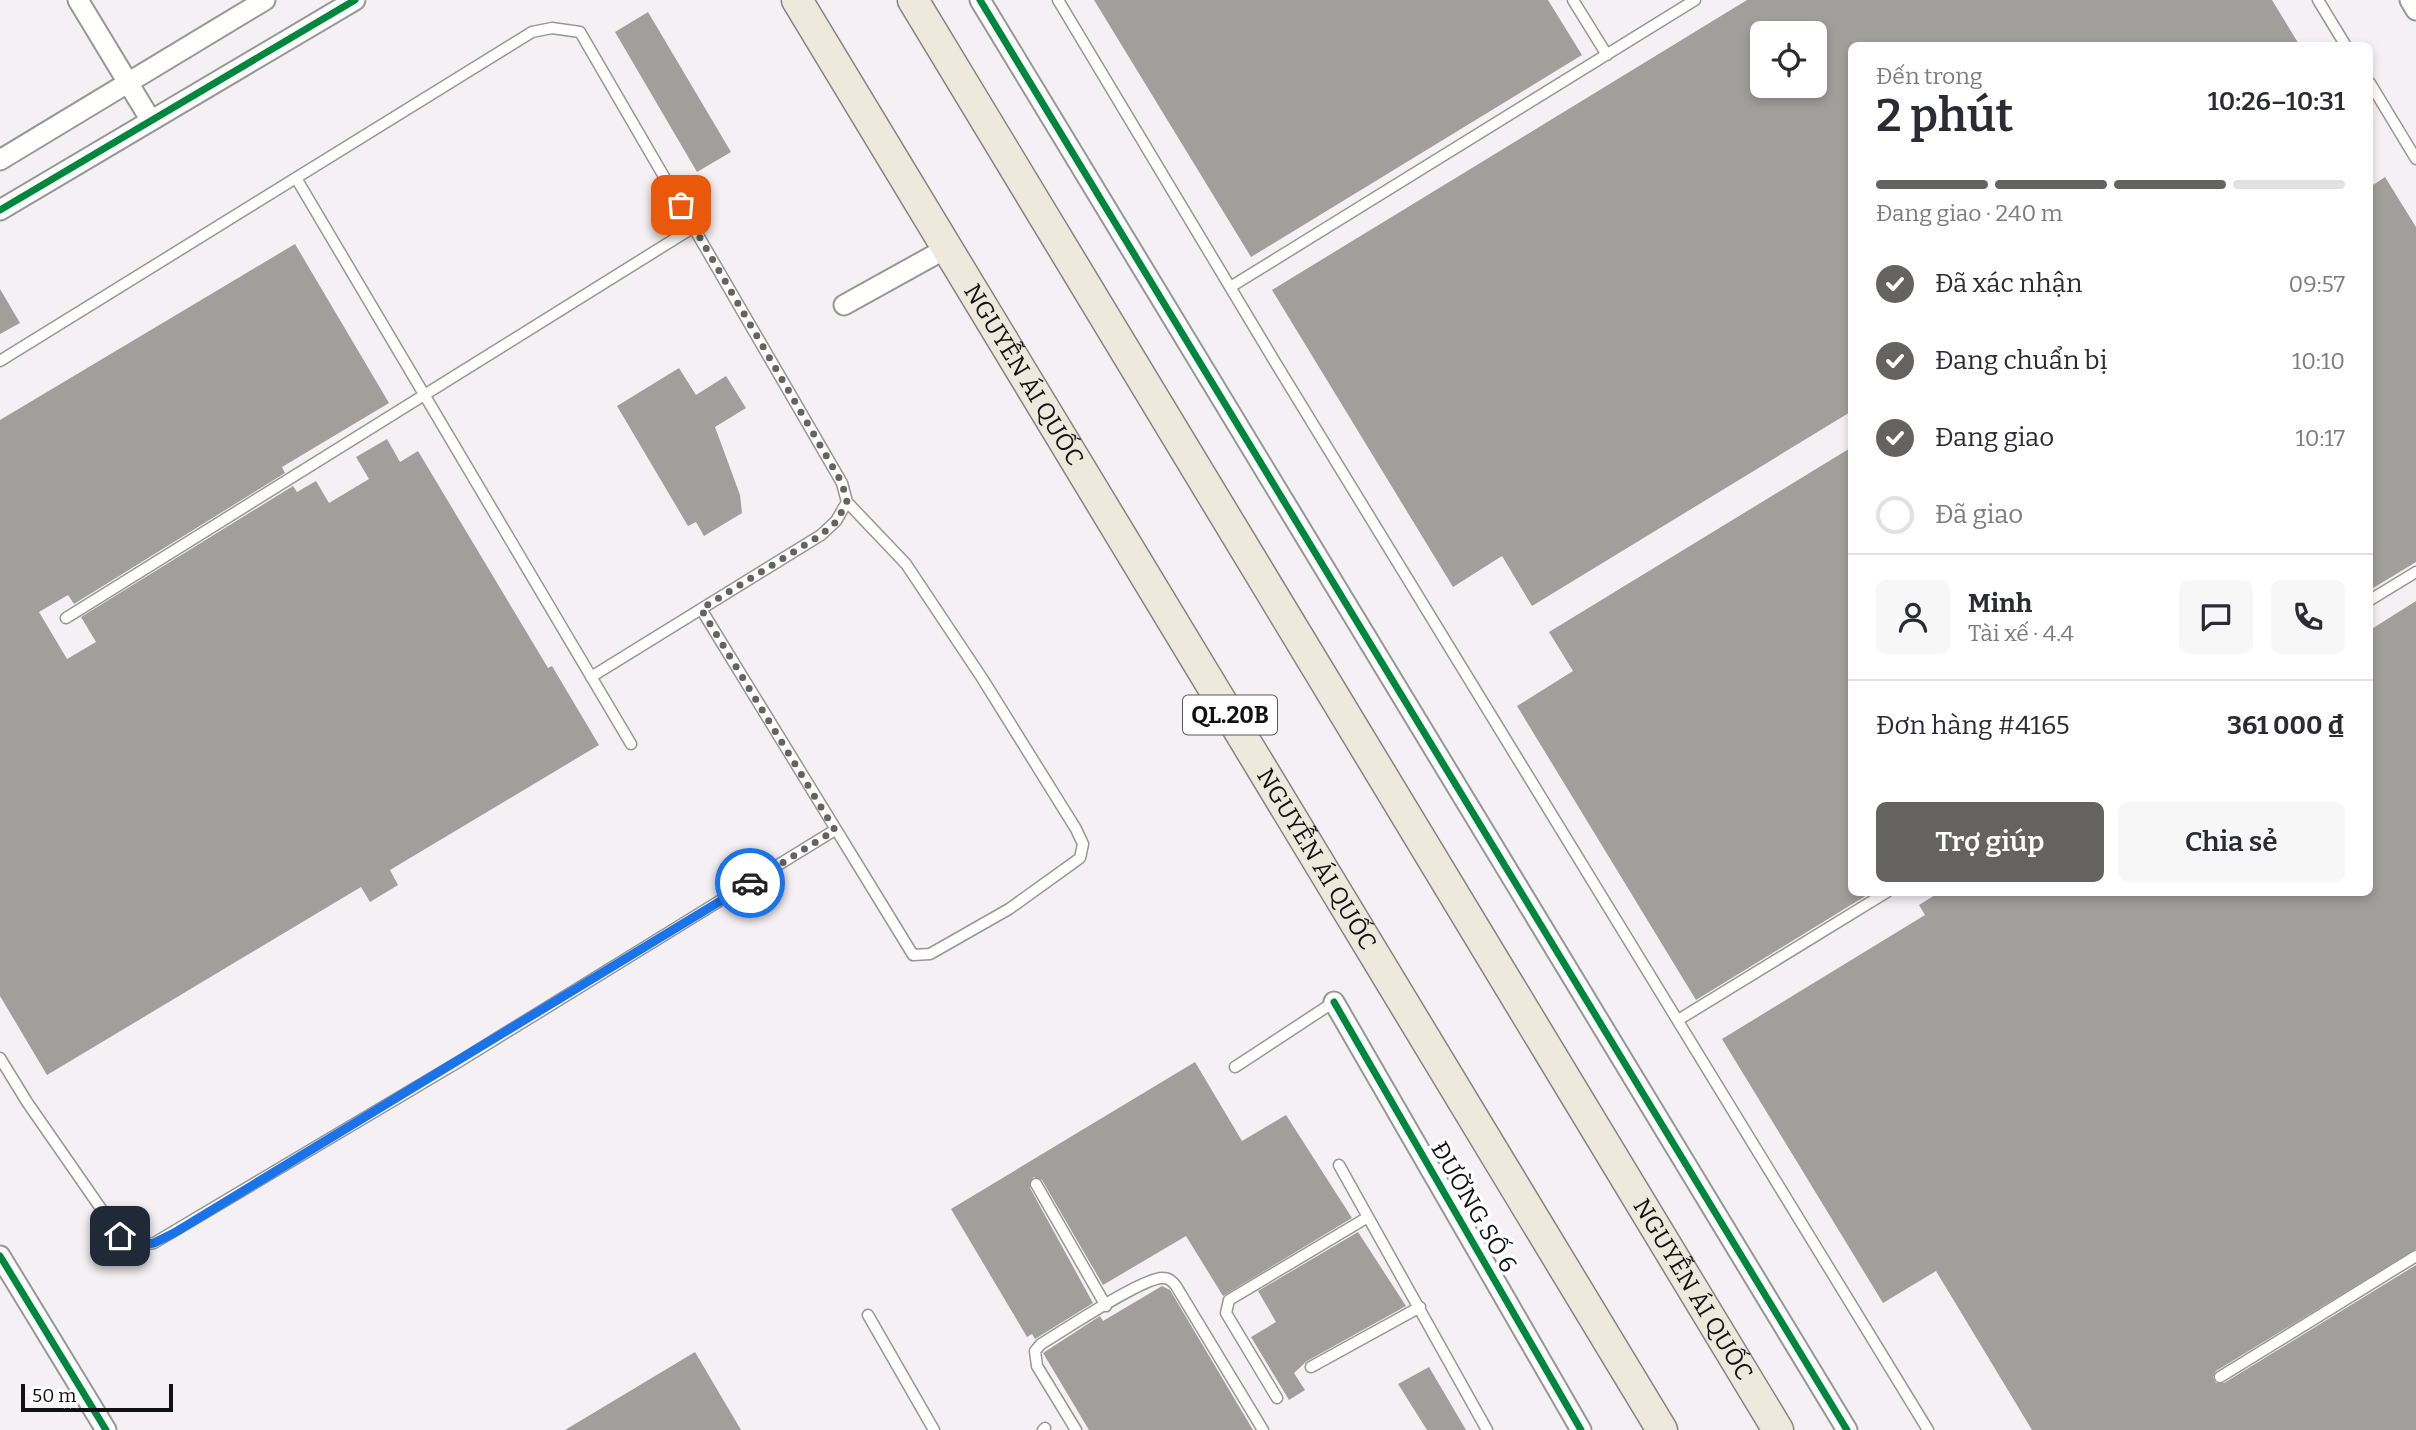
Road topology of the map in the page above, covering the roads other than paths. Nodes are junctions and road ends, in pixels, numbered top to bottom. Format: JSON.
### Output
{"nodes":[{"id":1,"x":78,"y":0,"type":"edge"},
{"id":2,"x":265,"y":0,"type":"edge"},
{"id":3,"x":355,"y":0,"type":"edge"},
{"id":4,"x":797,"y":0,"type":"edge"},
{"id":5,"x":913,"y":0,"type":"edge"},
{"id":6,"x":980,"y":0,"type":"edge"},
{"id":7,"x":1058,"y":0,"type":"edge"},
{"id":8,"x":1573,"y":0,"type":"edge"},
{"id":9,"x":1695,"y":0,"type":"edge"},
{"id":10,"x":2318,"y":0,"type":"edge"},
{"id":11,"x":2410,"y":0,"type":"edge"},
{"id":12,"x":2416,"y":10,"type":"edge"},
{"id":13,"x":2344,"y":42,"type":"edge"},
{"id":14,"x":1606,"y":55,"type":"junction"},
{"id":15,"x":128,"y":83,"type":"junction"},
{"id":16,"x":2373,"y":88,"type":"edge"},
{"id":17,"x":149,"y":119,"type":"junction"},
{"id":18,"x":2416,"y":159,"type":"edge"},
{"id":19,"x":0,"y":160,"type":"edge"},
{"id":20,"x":296,"y":178,"type":"junction"},
{"id":21,"x":0,"y":210,"type":"edge"},
{"id":22,"x":694,"y":227,"type":"junction"},
{"id":23,"x":947,"y":248,"type":"junction"},
{"id":24,"x":1232,"y":286,"type":"junction"},
{"id":25,"x":844,"y":305,"type":"dead end"},
{"id":26,"x":0,"y":360,"type":"edge"},
{"id":27,"x":424,"y":395,"type":"junction"},
{"id":28,"x":847,"y":502,"type":"junction"},
{"id":29,"x":2416,"y":572,"type":"edge"},
{"id":30,"x":2373,"y":598,"type":"edge"},
{"id":31,"x":701,"y":609,"type":"junction"},
{"id":32,"x":66,"y":618,"type":"dead end"},
{"id":33,"x":592,"y":677,"type":"junction"},
{"id":34,"x":631,"y":744,"type":"dead end"},
{"id":35,"x":835,"y":830,"type":"junction"},
{"id":36,"x":1880,"y":896,"type":"edge"},
{"id":37,"x":1334,"y":1002,"type":"joint"},
{"id":38,"x":1678,"y":1020,"type":"junction"},
{"id":39,"x":0,"y":1058,"type":"edge"},
{"id":40,"x":1235,"y":1067,"type":"dead end"},
{"id":41,"x":1339,"y":1165,"type":"dead end"},
{"id":42,"x":1036,"y":1184,"type":"dead end"},
{"id":43,"x":1368,"y":1217,"type":"junction"},
{"id":44,"x":0,"y":1256,"type":"edge"},
{"id":45,"x":2416,"y":1256,"type":"edge"},
{"id":46,"x":1106,"y":1306,"type":"junction"},
{"id":47,"x":1420,"y":1307,"type":"junction"},
{"id":48,"x":868,"y":1315,"type":"dead end"},
{"id":49,"x":1311,"y":1367,"type":"dead end"},
{"id":50,"x":2220,"y":1377,"type":"dead end"},
{"id":51,"x":1277,"y":1398,"type":"dead end"},
{"id":52,"x":106,"y":1430,"type":"edge"},
{"id":53,"x":934,"y":1430,"type":"edge"},
{"id":54,"x":1076,"y":1430,"type":"edge"},
{"id":55,"x":1263,"y":1430,"type":"edge"},
{"id":56,"x":1487,"y":1430,"type":"edge"},
{"id":57,"x":1581,"y":1430,"type":"edge"},
{"id":58,"x":1662,"y":1430,"type":"edge"},
{"id":59,"x":1778,"y":1430,"type":"edge"},
{"id":60,"x":1847,"y":1430,"type":"edge"},
{"id":61,"x":1928,"y":1430,"type":"edge"}],
"edges":[{"from":1,"to":15,"type":"street"},
{"from":2,"to":15,"type":"street"},
{"from":3,"to":17,"type":"street"},
{"from":4,"to":23,"type":"main road","name":"NGUYỄN ÁI QUỐC","number":"QL.20B"},
{"from":5,"to":59,"type":"main road","name":"NGUYỄN ÁI QUỐC"},
{"from":6,"to":60,"type":"street"},
{"from":7,"to":24,"type":"lane"},
{"from":8,"to":14,"type":"lane"},
{"from":9,"to":14,"type":"lane"},
{"from":10,"to":13,"type":"lane"},
{"from":11,"to":12,"type":"street"},
{"from":14,"to":24,"type":"lane"},
{"from":15,"to":17,"type":"street"},
{"from":15,"to":19,"type":"street"},
{"from":16,"to":18,"type":"lane"},
{"from":17,"to":21,"type":"street"},
{"from":20,"to":22,"type":"lane"},
{"from":20,"to":26,"type":"lane"},
{"from":20,"to":27,"type":"lane"},
{"from":22,"to":27,"type":"lane"},
{"from":22,"to":28,"type":"lane"},
{"from":23,"to":25,"type":"street"},
{"from":23,"to":58,"type":"main road","name":"NGUYỄN ÁI QUỐC","number":"QL.20B"},
{"from":24,"to":38,"type":"lane"},
{"from":27,"to":32,"type":"lane"},
{"from":27,"to":33,"type":"lane"},
{"from":28,"to":31,"type":"lane"},
{"from":28,"to":35,"type":"lane"},
{"from":29,"to":30,"type":"lane"},
{"from":31,"to":33,"type":"lane"},
{"from":31,"to":35,"type":"lane"},
{"from":33,"to":34,"type":"lane"},
{"from":35,"to":39,"type":"lane"},
{"from":36,"to":38,"type":"lane"},
{"from":37,"to":40,"type":"lane"},
{"from":37,"to":57,"type":"street","name":"ĐƯỜNG SỐ 6"},
{"from":38,"to":61,"type":"lane"},
{"from":41,"to":43,"type":"lane"},
{"from":42,"to":46,"type":"lane"},
{"from":43,"to":47,"type":"lane"},
{"from":43,"to":51,"type":"lane"},
{"from":44,"to":52,"type":"street"},
{"from":45,"to":50,"type":"lane"},
{"from":46,"to":54,"type":"lane"},
{"from":46,"to":55,"type":"lane"},
{"from":47,"to":49,"type":"lane"},
{"from":47,"to":56,"type":"lane"},
{"from":48,"to":53,"type":"lane"}]}
